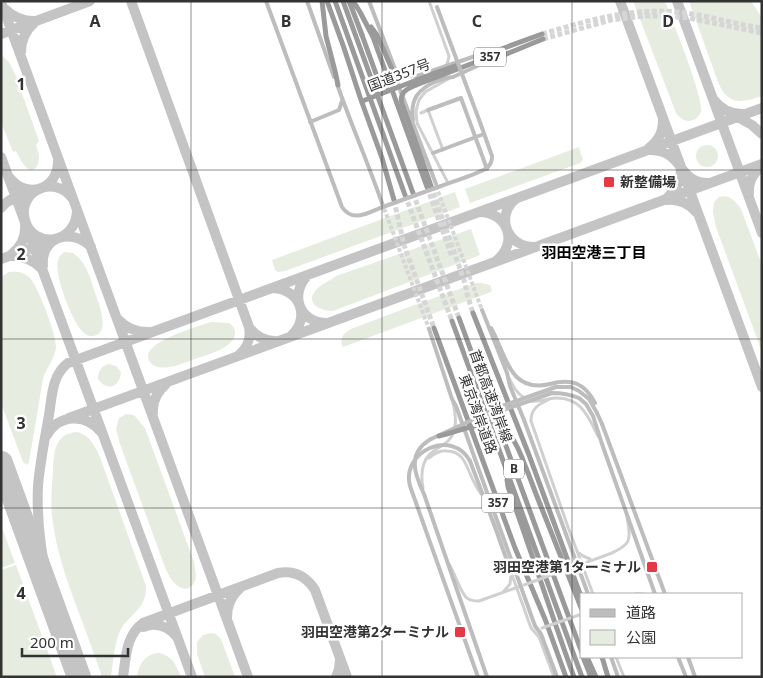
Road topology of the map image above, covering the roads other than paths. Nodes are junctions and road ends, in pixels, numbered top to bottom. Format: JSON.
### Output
{"nodes":[{"id":1,"x":266,"y":1,"type":"edge"},
{"id":2,"x":307,"y":1,"type":"edge"},
{"id":3,"x":322,"y":1,"type":"edge"},
{"id":4,"x":327,"y":1,"type":"edge"},
{"id":5,"x":335,"y":1,"type":"edge"},
{"id":6,"x":343,"y":1,"type":"edge"},
{"id":7,"x":351,"y":1,"type":"edge"},
{"id":8,"x":369,"y":1,"type":"edge"},
{"id":9,"x":429,"y":1,"type":"edge"},
{"id":10,"x":435,"y":1,"type":"edge"},
{"id":11,"x":360,"y":12,"type":"junction"},
{"id":12,"x":529,"y":39,"type":"junction"},
{"id":13,"x":386,"y":48,"type":"junction"},
{"id":14,"x":504,"y":54,"type":"junction"},
{"id":15,"x":446,"y":66,"type":"junction"},
{"id":16,"x":436,"y":75,"type":"junction"},
{"id":17,"x":395,"y":76,"type":"junction"},
{"id":18,"x":453,"y":77,"type":"junction"},
{"id":19,"x":402,"y":85,"type":"junction"},
{"id":20,"x":416,"y":85,"type":"junction"},
{"id":21,"x":338,"y":86,"type":"junction"},
{"id":22,"x":342,"y":99,"type":"junction"},
{"id":23,"x":362,"y":102,"type":"junction"},
{"id":24,"x":428,"y":110,"type":"junction"},
{"id":25,"x":421,"y":113,"type":"dead end"},
{"id":26,"x":348,"y":116,"type":"junction"},
{"id":27,"x":311,"y":123,"type":"junction"},
{"id":28,"x":415,"y":127,"type":"junction"},
{"id":29,"x":484,"y":134,"type":"junction"},
{"id":30,"x":476,"y":138,"type":"junction"},
{"id":31,"x":442,"y":150,"type":"junction"},
{"id":32,"x":433,"y":154,"type":"junction"},
{"id":33,"x":487,"y":168,"type":"junction"},
{"id":34,"x":448,"y":183,"type":"junction"},
{"id":35,"x":431,"y":186,"type":"junction"},
{"id":36,"x":412,"y":192,"type":"tunnel mouth"},
{"id":37,"x":405,"y":195,"type":"tunnel mouth"},
{"id":38,"x":394,"y":200,"type":"tunnel mouth"},
{"id":39,"x":382,"y":203,"type":"tunnel mouth"},
{"id":40,"x":473,"y":313,"type":"tunnel mouth"},
{"id":41,"x":459,"y":318,"type":"tunnel mouth"},
{"id":42,"x":452,"y":321,"type":"tunnel mouth"},
{"id":43,"x":432,"y":328,"type":"joint"},
{"id":44,"x":507,"y":373,"type":"junction"},
{"id":45,"x":452,"y":399,"type":"junction"},
{"id":46,"x":550,"y":399,"type":"junction"},
{"id":47,"x":597,"y":413,"type":"junction"},
{"id":48,"x":479,"y":417,"type":"junction"},
{"id":49,"x":439,"y":436,"type":"junction"},
{"id":50,"x":602,"y":444,"type":"junction"},
{"id":51,"x":502,"y":460,"type":"junction"},
{"id":52,"x":426,"y":462,"type":"junction"},
{"id":53,"x":424,"y":494,"type":"junction"},
{"id":54,"x":482,"y":495,"type":"junction"},
{"id":55,"x":626,"y":514,"type":"junction"},
{"id":56,"x":577,"y":551,"type":"junction"},
{"id":57,"x":446,"y":559,"type":"junction"},
{"id":58,"x":593,"y":559,"type":"junction"},
{"id":59,"x":578,"y":565,"type":"junction"},
{"id":60,"x":510,"y":572,"type":"junction"},
{"id":61,"x":520,"y":586,"type":"junction"},
{"id":62,"x":502,"y":593,"type":"junction"},
{"id":63,"x":588,"y":593,"type":"edge"},
{"id":64,"x":592,"y":593,"type":"edge"},
{"id":65,"x":655,"y":593,"type":"edge"},
{"id":66,"x":666,"y":593,"type":"edge"},
{"id":67,"x":580,"y":594,"type":"edge"},
{"id":68,"x":580,"y":607,"type":"edge"},
{"id":69,"x":580,"y":613,"type":"edge"},
{"id":70,"x":570,"y":620,"type":"junction"},
{"id":71,"x":540,"y":629,"type":"junction"},
{"id":72,"x":580,"y":638,"type":"edge"},
{"id":73,"x":580,"y":648,"type":"edge"},
{"id":74,"x":583,"y":658,"type":"edge"},
{"id":75,"x":587,"y":658,"type":"edge"},
{"id":76,"x":602,"y":658,"type":"edge"},
{"id":77,"x":611,"y":658,"type":"edge"},
{"id":78,"x":616,"y":658,"type":"edge"},
{"id":79,"x":678,"y":658,"type":"edge"},
{"id":80,"x":688,"y":658,"type":"edge"},
{"id":81,"x":478,"y":677,"type":"edge"},
{"id":82,"x":487,"y":677,"type":"edge"},
{"id":83,"x":555,"y":677,"type":"edge"},
{"id":84,"x":566,"y":677,"type":"edge"},
{"id":85,"x":574,"y":677,"type":"edge"},
{"id":86,"x":582,"y":677,"type":"edge"},
{"id":87,"x":590,"y":677,"type":"edge"},
{"id":88,"x":596,"y":677,"type":"edge"},
{"id":89,"x":608,"y":677,"type":"edge"},
{"id":90,"x":618,"y":677,"type":"edge"},
{"id":91,"x":624,"y":677,"type":"edge"},
{"id":92,"x":686,"y":677,"type":"edge"},
{"id":93,"x":695,"y":677,"type":"edge"}],
"edges":[{"from":1,"to":27,"type":"street"},
{"from":2,"to":21,"type":"street"},
{"from":3,"to":21,"type":"highway"},
{"from":4,"to":23,"type":"highway"},
{"from":5,"to":37,"type":"highway"},
{"from":6,"to":36,"type":"highway"},
{"from":7,"to":11,"type":"highway"},
{"from":7,"to":19,"type":"highway","bridge":true},
{"from":8,"to":13,"type":"street"},
{"from":9,"to":15,"type":"street"},
{"from":10,"to":29,"type":"street","bridge":true},
{"from":11,"to":17,"type":"highway"},
{"from":11,"to":35,"type":"highway"},
{"from":12,"to":14,"type":"highway","name":"国道357号","number":"357"},
{"from":12,"to":15,"type":"street"},
{"from":12,"to":16,"type":"highway","name":"国道357号","number":"357"},
{"from":13,"to":15,"type":"street"},
{"from":13,"to":17,"type":"street"},
{"from":14,"to":16,"type":"highway","name":"国道357号","number":"357"},
{"from":14,"to":18,"type":"street"},
{"from":16,"to":19,"type":"highway","name":"国道357号","number":"357","bridge":true},
{"from":16,"to":20,"type":"highway","name":"国道357号","number":"357"},
{"from":17,"to":28,"type":"street"},
{"from":18,"to":28,"type":"street"},
{"from":18,"to":32,"type":"street"},
{"from":19,"to":23,"type":"highway","name":"国道357号","number":"357","bridge":true},
{"from":20,"to":23,"type":"highway","name":"国道357号","number":"357","bridge":true},
{"from":20,"to":35,"type":"highway","number":"357","bridge":true},
{"from":21,"to":22,"type":"street"},
{"from":22,"to":26,"type":"street"},
{"from":22,"to":27,"type":"street"},
{"from":23,"to":38,"type":"highway"},
{"from":24,"to":25,"type":"street"},
{"from":24,"to":30,"type":"street"},
{"from":24,"to":31,"type":"street"},
{"from":26,"to":27,"type":"street"},
{"from":26,"to":39,"type":"street"},
{"from":27,"to":34,"type":"street","bridge":true},
{"from":28,"to":35,"type":"street"},
{"from":29,"to":30,"type":"street"},
{"from":29,"to":33,"type":"street"},
{"from":30,"to":31,"type":"street"},
{"from":30,"to":33,"type":"street"},
{"from":31,"to":32,"type":"street"},
{"from":32,"to":34,"type":"street"},
{"from":33,"to":34,"type":"street"},
{"from":40,"to":67,"type":"highway"},
{"from":41,"to":70,"type":"highway","name":"首都高速湾岸線","number":"B"},
{"from":42,"to":51,"type":"highway","name":"首都高速湾岸線","number":"B"},
{"from":43,"to":45,"type":"street"},
{"from":43,"to":84,"type":"highway","name":"東京湾岸道路","number":"357"},
{"from":44,"to":46,"type":"street"},
{"from":44,"to":47,"type":"street","bridge":true},
{"from":44,"to":59,"type":"street"},
{"from":45,"to":52,"type":"street"},
{"from":45,"to":61,"type":"street"},
{"from":46,"to":50,"type":"street"},
{"from":46,"to":56,"type":"street"},
{"from":47,"to":48,"type":"street","bridge":true},
{"from":47,"to":66,"type":"street","bridge":true},
{"from":48,"to":49,"type":"street","bridge":true},
{"from":48,"to":50,"type":"street","bridge":true},
{"from":49,"to":53,"type":"street","bridge":true},
{"from":49,"to":68,"type":"highway","bridge":true},
{"from":50,"to":55,"type":"street"},
{"from":51,"to":85,"type":"highway"},
{"from":51,"to":86,"type":"highway","name":"首都高速湾岸線","number":"B"},
{"from":52,"to":53,"type":"street"},
{"from":52,"to":54,"type":"street"},
{"from":53,"to":57,"type":"street"},
{"from":54,"to":60,"type":"street"},
{"from":54,"to":81,"type":"street","bridge":true},
{"from":55,"to":58,"type":"street"},
{"from":55,"to":65,"type":"street"},
{"from":56,"to":58,"type":"street"},
{"from":56,"to":59,"type":"street"},
{"from":57,"to":62,"type":"street"},
{"from":57,"to":82,"type":"street"},
{"from":58,"to":59,"type":"street"},
{"from":59,"to":61,"type":"street","bridge":true},
{"from":59,"to":63,"type":"street"},
{"from":59,"to":64,"type":"street"},
{"from":60,"to":61,"type":"street"},
{"from":60,"to":62,"type":"street"},
{"from":61,"to":62,"type":"street"},
{"from":61,"to":71,"type":"street"},
{"from":61,"to":83,"type":"street"},
{"from":69,"to":71,"type":"street","bridge":true},
{"from":70,"to":72,"type":"highway"},
{"from":70,"to":73,"type":"highway","name":"首都高速湾岸線","number":"B"},
{"from":71,"to":83,"type":"street"},
{"from":74,"to":87,"type":"highway"},
{"from":75,"to":88,"type":"highway"},
{"from":76,"to":89,"type":"highway"},
{"from":77,"to":90,"type":"street"},
{"from":78,"to":91,"type":"street"},
{"from":79,"to":92,"type":"street"},
{"from":80,"to":93,"type":"street"}]}
